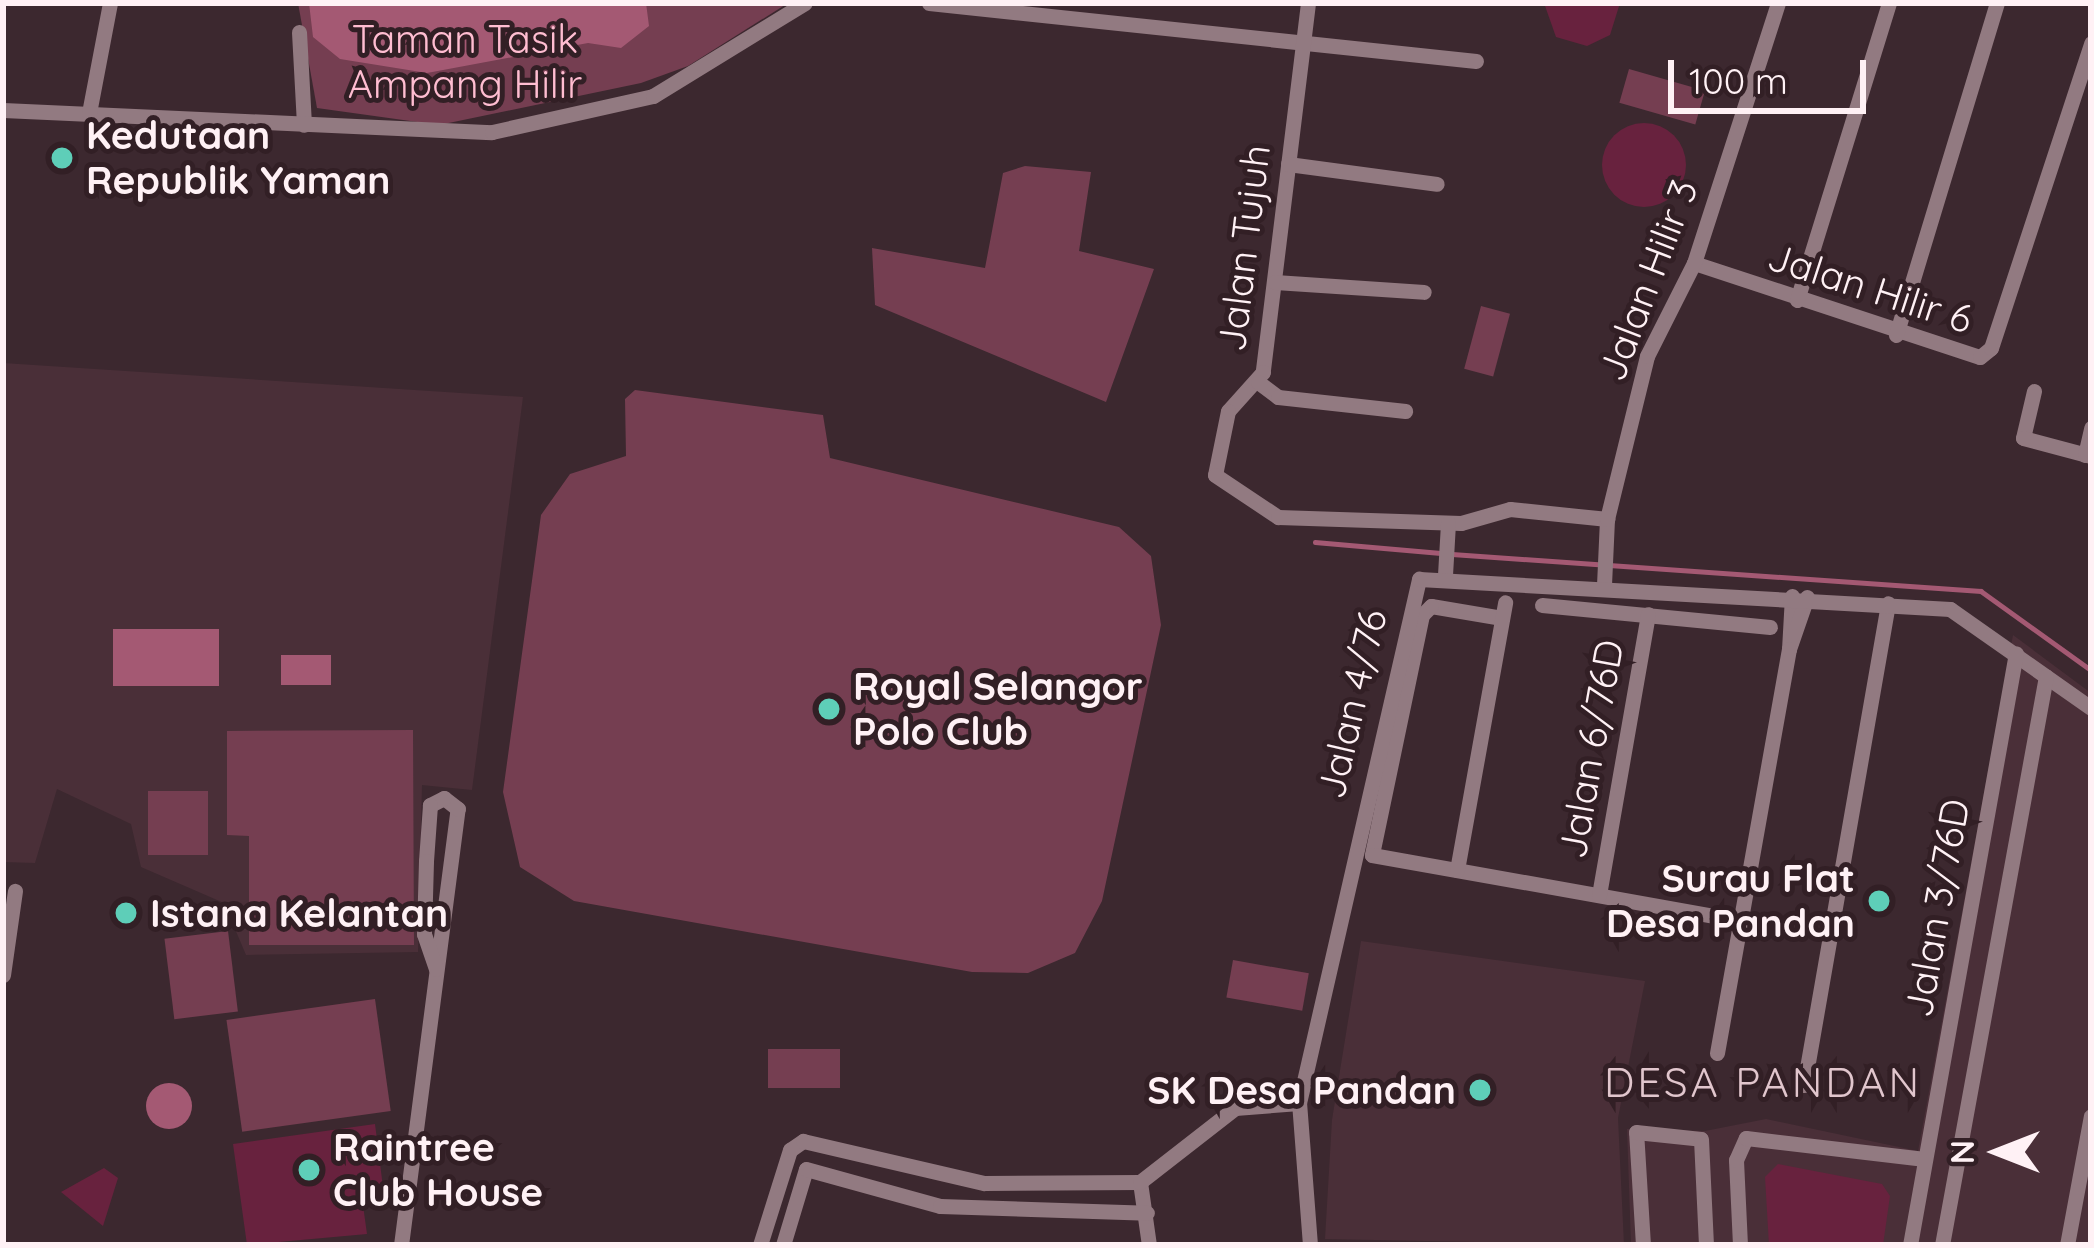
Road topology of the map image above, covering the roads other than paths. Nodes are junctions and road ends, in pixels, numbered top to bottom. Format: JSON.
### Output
{"nodes":[{"id":1,"x":110,"y":3,"type":"edge"},
{"id":2,"x":805,"y":3,"type":"edge"},
{"id":3,"x":929,"y":3,"type":"edge"},
{"id":4,"x":1308,"y":3,"type":"edge"},
{"id":5,"x":1778,"y":3,"type":"edge"},
{"id":6,"x":1889,"y":3,"type":"edge"},
{"id":7,"x":1997,"y":3,"type":"edge"},
{"id":8,"x":299,"y":32,"type":"dead end"},
{"id":9,"x":1302,"y":42,"type":"junction"},
{"id":10,"x":2091,"y":43,"type":"edge"},
{"id":11,"x":1476,"y":61,"type":"dead end"},
{"id":12,"x":3,"y":110,"type":"edge"},
{"id":13,"x":89,"y":113,"type":"junction"},
{"id":14,"x":304,"y":125,"type":"junction"},
{"id":15,"x":1288,"y":164,"type":"junction"},
{"id":16,"x":1437,"y":184,"type":"dead end"},
{"id":17,"x":1694,"y":263,"type":"junction"},
{"id":18,"x":1274,"y":282,"type":"junction"},
{"id":19,"x":1424,"y":292,"type":"dead end"},
{"id":20,"x":1797,"y":300,"type":"junction"},
{"id":21,"x":1896,"y":335,"type":"junction"},
{"id":22,"x":1258,"y":382,"type":"junction"},
{"id":23,"x":2034,"y":391,"type":"dead end"},
{"id":24,"x":1405,"y":411,"type":"dead end"},
{"id":25,"x":2091,"y":428,"type":"edge"},
{"id":26,"x":2088,"y":455,"type":"edge"},
{"id":27,"x":1607,"y":519,"type":"junction"},
{"id":28,"x":1448,"y":531,"type":"junction"},
{"id":29,"x":1446,"y":567,"type":"junction"},
{"id":30,"x":1604,"y":578,"type":"junction"},
{"id":31,"x":1799,"y":597,"type":"junction"},
{"id":32,"x":1888,"y":603,"type":"junction"},
{"id":33,"x":1542,"y":605,"type":"dead end"},
{"id":34,"x":1648,"y":614,"type":"junction"},
{"id":35,"x":1770,"y":627,"type":"dead end"},
{"id":36,"x":2016,"y":653,"type":"junction"},
{"id":37,"x":2046,"y":676,"type":"junction"},
{"id":38,"x":2091,"y":708,"type":"edge"},
{"id":39,"x":1457,"y":870,"type":"junction"},
{"id":40,"x":15,"y":891,"type":"dead end"},
{"id":41,"x":1599,"y":896,"type":"junction"},
{"id":42,"x":1741,"y":921,"type":"junction"},
{"id":43,"x":436,"y":969,"type":"junction"},
{"id":44,"x":3,"y":975,"type":"edge"},
{"id":45,"x":1718,"y":1053,"type":"dead end"},
{"id":46,"x":1804,"y":1085,"type":"dead end"},
{"id":47,"x":1299,"y":1103,"type":"junction"},
{"id":48,"x":2091,"y":1116,"type":"edge"},
{"id":49,"x":1925,"y":1159,"type":"junction"},
{"id":50,"x":1140,"y":1182,"type":"junction"},
{"id":51,"x":1147,"y":1213,"type":"junction"},
{"id":52,"x":401,"y":1245,"type":"edge"},
{"id":53,"x":760,"y":1245,"type":"edge"},
{"id":54,"x":784,"y":1245,"type":"edge"},
{"id":55,"x":1150,"y":1245,"type":"edge"},
{"id":56,"x":1310,"y":1245,"type":"edge"},
{"id":57,"x":1643,"y":1245,"type":"edge"},
{"id":58,"x":1706,"y":1245,"type":"edge"},
{"id":59,"x":1740,"y":1245,"type":"edge"},
{"id":60,"x":1910,"y":1245,"type":"edge"},
{"id":61,"x":1942,"y":1245,"type":"edge"},
{"id":62,"x":2068,"y":1245,"type":"edge"}],
"edges":[{"from":1,"to":13,"type":"street"},
{"from":2,"to":14,"type":"street"},
{"from":3,"to":9,"type":"street"},
{"from":4,"to":9,"type":"street","name":"Jalan Tujuh"},
{"from":5,"to":17,"type":"street","name":"Jalan Hilir 3"},
{"from":6,"to":20,"type":"street"},
{"from":7,"to":21,"type":"street"},
{"from":8,"to":14,"type":"street"},
{"from":9,"to":11,"type":"street"},
{"from":9,"to":15,"type":"street","name":"Jalan Tujuh"},
{"from":10,"to":21,"type":"street","name":"Jalan Hilir 6"},
{"from":12,"to":13,"type":"street"},
{"from":13,"to":14,"type":"street"},
{"from":15,"to":16,"type":"street"},
{"from":15,"to":18,"type":"street","name":"Jalan Tujuh"},
{"from":17,"to":20,"type":"street","name":"Jalan Hilir 6"},
{"from":17,"to":27,"type":"street","name":"Jalan Hilir 3"},
{"from":18,"to":19,"type":"street"},
{"from":18,"to":22,"type":"street","name":"Jalan Tujuh"},
{"from":20,"to":21,"type":"street","name":"Jalan Hilir 6"},
{"from":22,"to":24,"type":"street"},
{"from":22,"to":28,"type":"street","name":"Jalan Tujuh"},
{"from":23,"to":26,"type":"street"},
{"from":25,"to":26,"type":"street"},
{"from":27,"to":28,"type":"street"},
{"from":27,"to":30,"type":"street","name":"Jalan Hilir 3"},
{"from":28,"to":29,"type":"street"},
{"from":29,"to":30,"type":"street"},
{"from":29,"to":47,"type":"street","name":"Jalan 4/76"},
{"from":30,"to":31,"type":"street"},
{"from":31,"to":32,"type":"street"},
{"from":31,"to":42,"type":"street"},
{"from":32,"to":36,"type":"street"},
{"from":32,"to":46,"type":"street"},
{"from":33,"to":34,"type":"street"},
{"from":34,"to":35,"type":"street"},
{"from":34,"to":41,"type":"street","name":"Jalan 6/76D"},
{"from":36,"to":37,"type":"street"},
{"from":36,"to":49,"type":"street","name":"Jalan 3/76D"},
{"from":37,"to":38,"type":"street"},
{"from":37,"to":61,"type":"street"},
{"from":39,"to":39,"type":"street"},
{"from":39,"to":41,"type":"street"},
{"from":40,"to":44,"type":"street"},
{"from":41,"to":42,"type":"street"},
{"from":42,"to":45,"type":"street"},
{"from":43,"to":43,"type":"street"},
{"from":43,"to":52,"type":"street"},
{"from":47,"to":50,"type":"street"},
{"from":47,"to":56,"type":"street","name":"Jalan 4/76"},
{"from":48,"to":62,"type":"street"},
{"from":49,"to":59,"type":"street"},
{"from":49,"to":60,"type":"street","name":"Jalan 3/76D"},
{"from":50,"to":51,"type":"street"},
{"from":50,"to":53,"type":"street"},
{"from":51,"to":54,"type":"street"},
{"from":51,"to":55,"type":"street"},
{"from":57,"to":58,"type":"street"}]}
